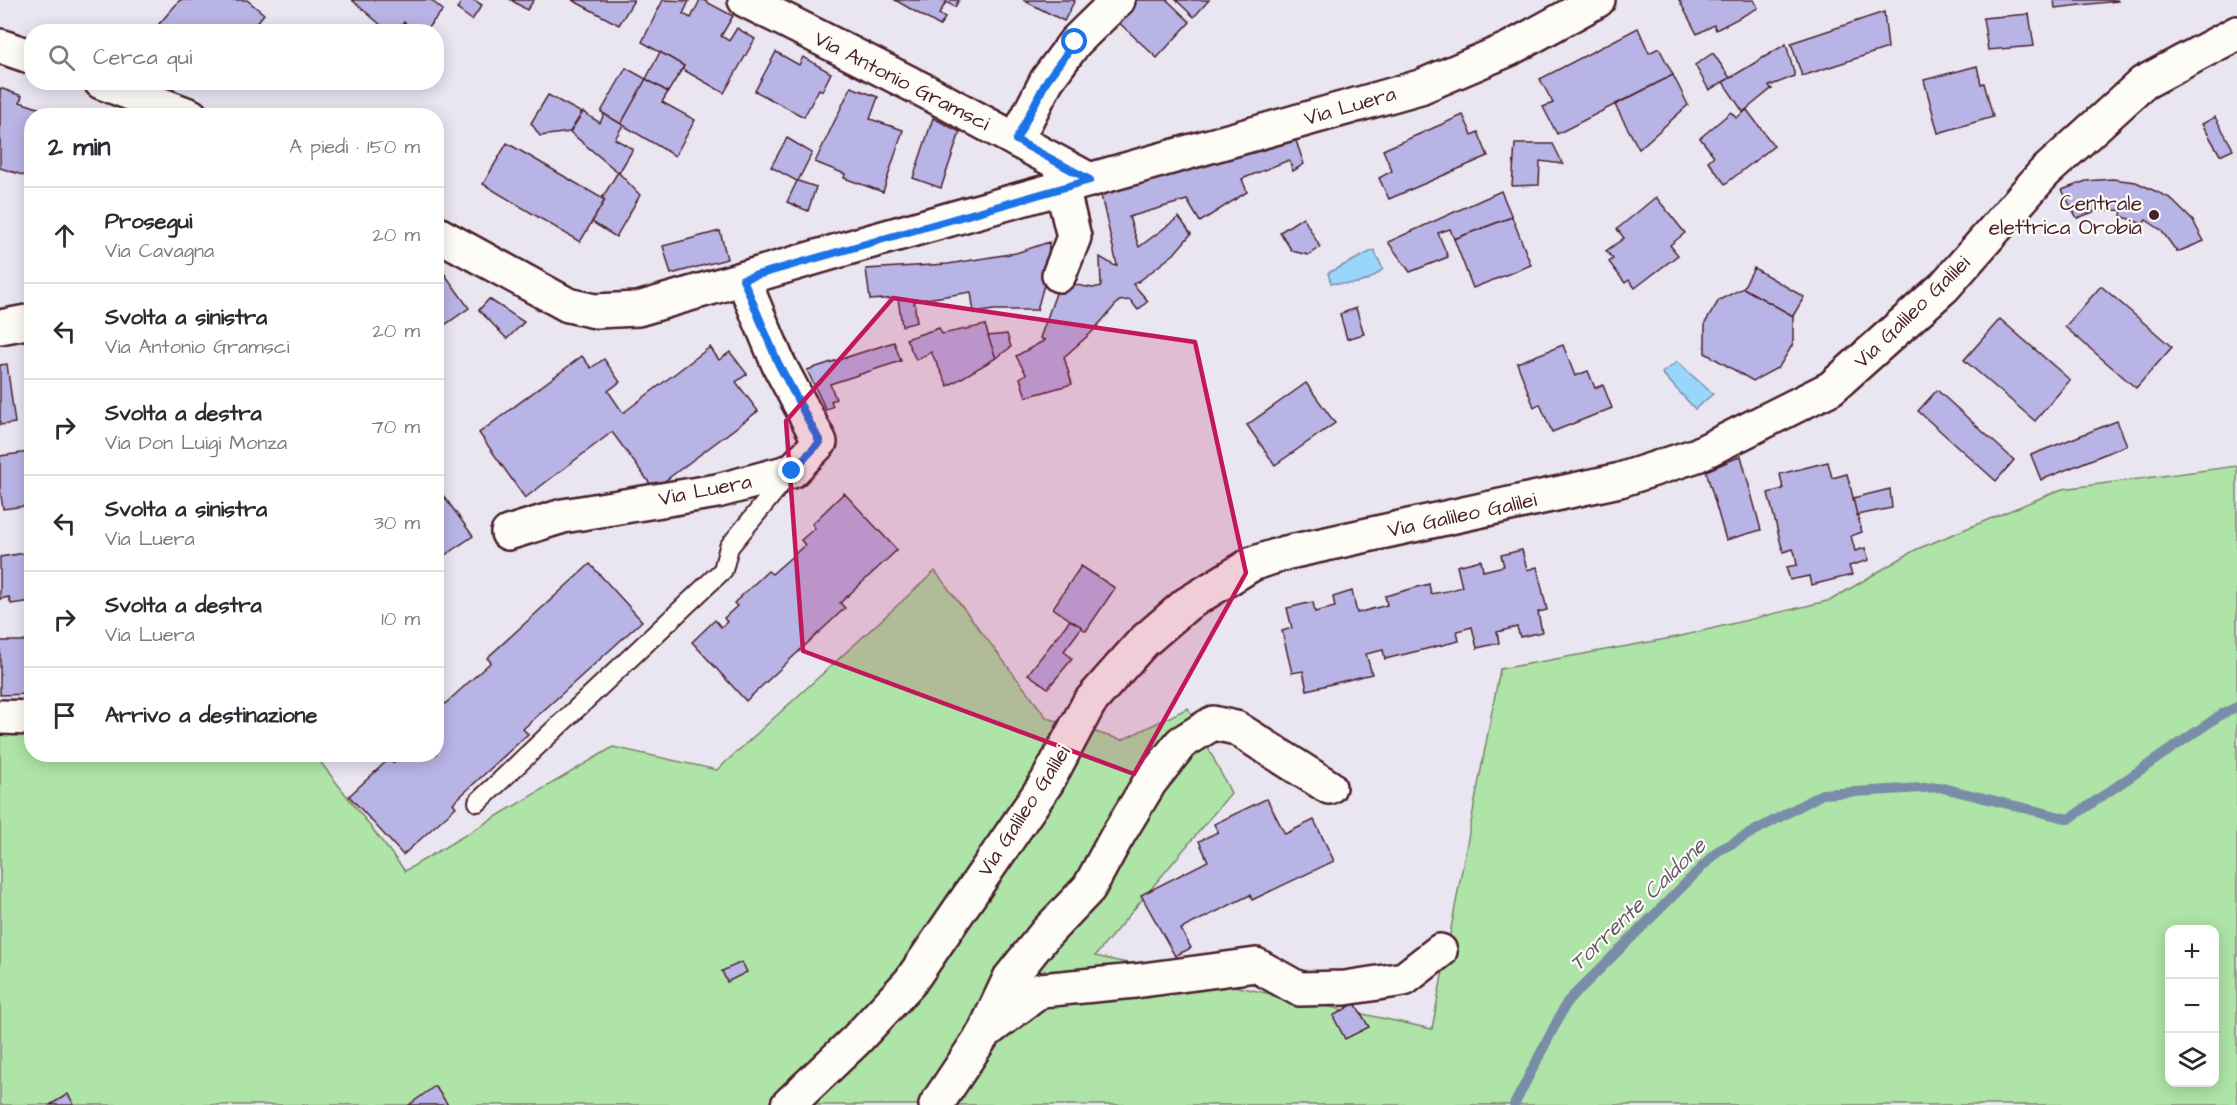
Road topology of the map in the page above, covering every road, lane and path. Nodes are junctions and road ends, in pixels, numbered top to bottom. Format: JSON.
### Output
{"nodes":[{"id":1,"x":745,"y":0,"type":"edge"},
{"id":2,"x":1118,"y":0,"type":"edge"},
{"id":3,"x":1598,"y":0,"type":"edge"},
{"id":4,"x":2237,"y":33,"type":"edge"},
{"id":5,"x":0,"y":46,"type":"edge"},
{"id":6,"x":24,"y":54,"type":"edge"},
{"id":7,"x":122,"y":90,"type":"edge"},
{"id":8,"x":170,"y":108,"type":"edge"},
{"id":9,"x":1016,"y":140,"type":"junction"},
{"id":10,"x":1076,"y":183,"type":"junction"},
{"id":11,"x":444,"y":237,"type":"edge"},
{"id":12,"x":1059,"y":275,"type":"dead end"},
{"id":13,"x":743,"y":279,"type":"junction"},
{"id":14,"x":24,"y":322,"type":"edge"},
{"id":15,"x":0,"y":327,"type":"edge"},
{"id":16,"x":792,"y":471,"type":"junction"},
{"id":17,"x":508,"y":533,"type":"dead end"},
{"id":18,"x":0,"y":717,"type":"edge"},
{"id":19,"x":24,"y":718,"type":"edge"},
{"id":20,"x":1329,"y":788,"type":"dead end"},
{"id":21,"x":478,"y":802,"type":"dead end"},
{"id":22,"x":1440,"y":951,"type":"dead end"},
{"id":23,"x":984,"y":1033,"type":"junction"},
{"id":24,"x":788,"y":1105,"type":"edge"},
{"id":25,"x":936,"y":1105,"type":"edge"}],
"edges":[{"from":1,"to":9,"type":"street","name":"Via Antonio Gramsci"},
{"from":2,"to":9,"type":"street"},
{"from":3,"to":10,"type":"street","name":"Via Luera"},
{"from":4,"to":24,"type":"street","name":"Via Galileo Galilei"},
{"from":5,"to":6,"type":"street"},
{"from":7,"to":8,"type":"street"},
{"from":9,"to":10,"type":"street","name":"Via Antonio Gramsci"},
{"from":10,"to":12,"type":"street"},
{"from":10,"to":13,"type":"street","name":"Via Luera"},
{"from":11,"to":13,"type":"street","name":"Via Luera"},
{"from":13,"to":16,"type":"street"},
{"from":14,"to":15,"type":"street"},
{"from":16,"to":17,"type":"street","name":"Via Luera"},
{"from":16,"to":21,"type":"lane"},
{"from":18,"to":19,"type":"street"},
{"from":20,"to":23,"type":"street"},
{"from":22,"to":23,"type":"street"},
{"from":23,"to":25,"type":"street"}]}
